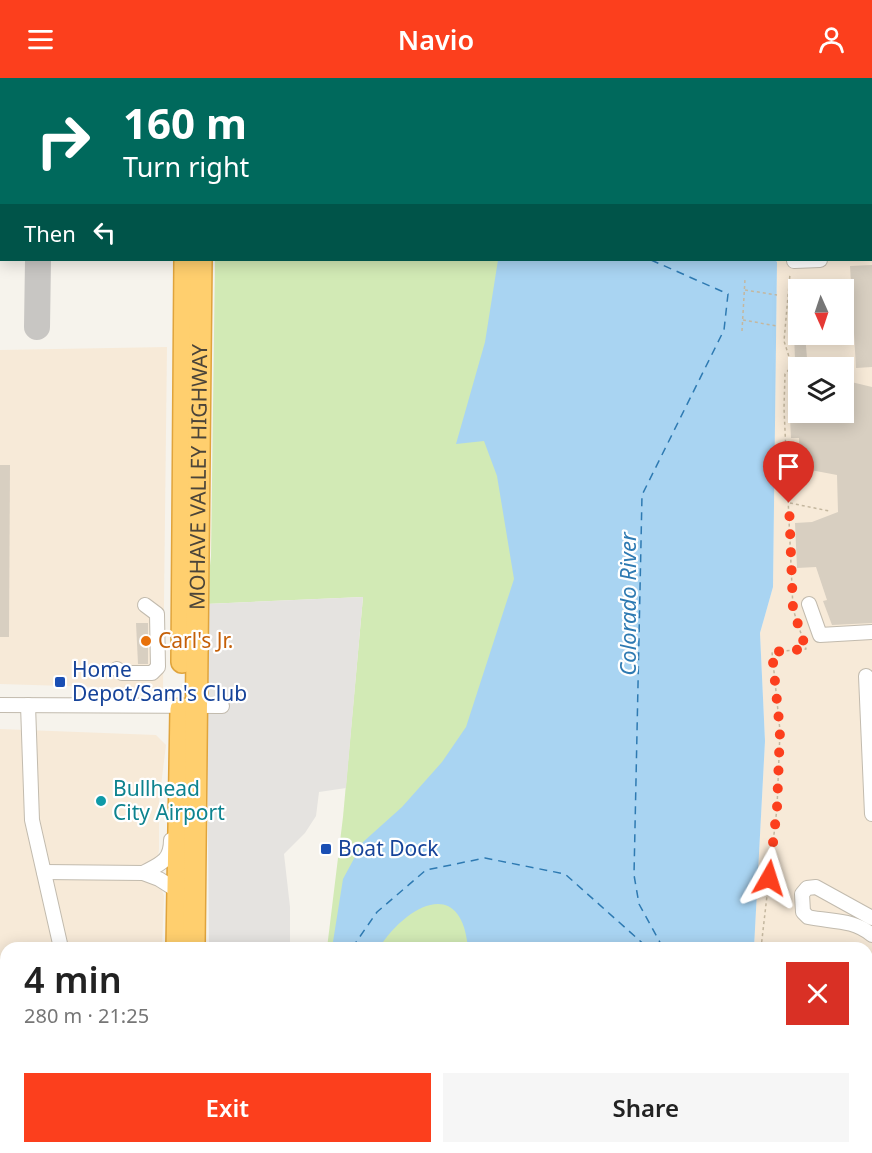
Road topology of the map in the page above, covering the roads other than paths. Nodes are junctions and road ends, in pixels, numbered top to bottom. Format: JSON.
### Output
{"nodes":[{"id":1,"x":185,"y":261,"type":"edge"},
{"id":2,"x":201,"y":261,"type":"edge"},
{"id":3,"x":809,"y":604,"type":"dead end"},
{"id":4,"x":145,"y":605,"type":"dead end"},
{"id":5,"x":872,"y":632,"type":"edge"},
{"id":6,"x":117,"y":669,"type":"dead end"},
{"id":7,"x":866,"y":676,"type":"dead end"},
{"id":8,"x":0,"y":705,"type":"edge"},
{"id":9,"x":28,"y":705,"type":"junction"},
{"id":10,"x":188,"y":706,"type":"junction"},
{"id":11,"x":222,"y":706,"type":"dead end"},
{"id":12,"x":869,"y":719,"type":"edge"},
{"id":13,"x":871,"y":779,"type":"edge"},
{"id":14,"x":180,"y":788,"type":"junction"},
{"id":15,"x":872,"y":814,"type":"edge"},
{"id":16,"x":44,"y":872,"type":"junction"},
{"id":17,"x":143,"y":873,"type":"junction"},
{"id":18,"x":178,"y":891,"type":"junction"},
{"id":19,"x":872,"y":918,"type":"edge"},
{"id":20,"x":872,"y":935,"type":"edge"},
{"id":21,"x":60,"y":942,"type":"edge"},
{"id":22,"x":177,"y":942,"type":"edge"},
{"id":23,"x":194,"y":942,"type":"edge"}],
"edges":[{"from":1,"to":10,"type":"highway","name":"MOHAVE VALLEY HIGHWAY"},
{"from":2,"to":10,"type":"highway","name":"MOHAVE VALLEY HIGHWAY"},
{"from":3,"to":5,"type":"street"},
{"from":4,"to":6,"type":"street"},
{"from":7,"to":12,"type":"street"},
{"from":8,"to":9,"type":"street"},
{"from":9,"to":10,"type":"street"},
{"from":9,"to":16,"type":"street"},
{"from":10,"to":11,"type":"street"},
{"from":10,"to":14,"type":"highway","name":"MOHAVE VALLEY HIGHWAY"},
{"from":10,"to":23,"type":"highway","name":"MOHAVE VALLEY HIGHWAY"},
{"from":12,"to":13,"type":"street"},
{"from":13,"to":15,"type":"street"},
{"from":14,"to":17,"type":"street"},
{"from":14,"to":18,"type":"highway","name":"MOHAVE VALLEY HIGHWAY"},
{"from":16,"to":17,"type":"street"},
{"from":16,"to":21,"type":"street"},
{"from":17,"to":18,"type":"street"},
{"from":18,"to":22,"type":"highway","name":"MOHAVE VALLEY HIGHWAY"},
{"from":19,"to":20,"type":"street"}]}
